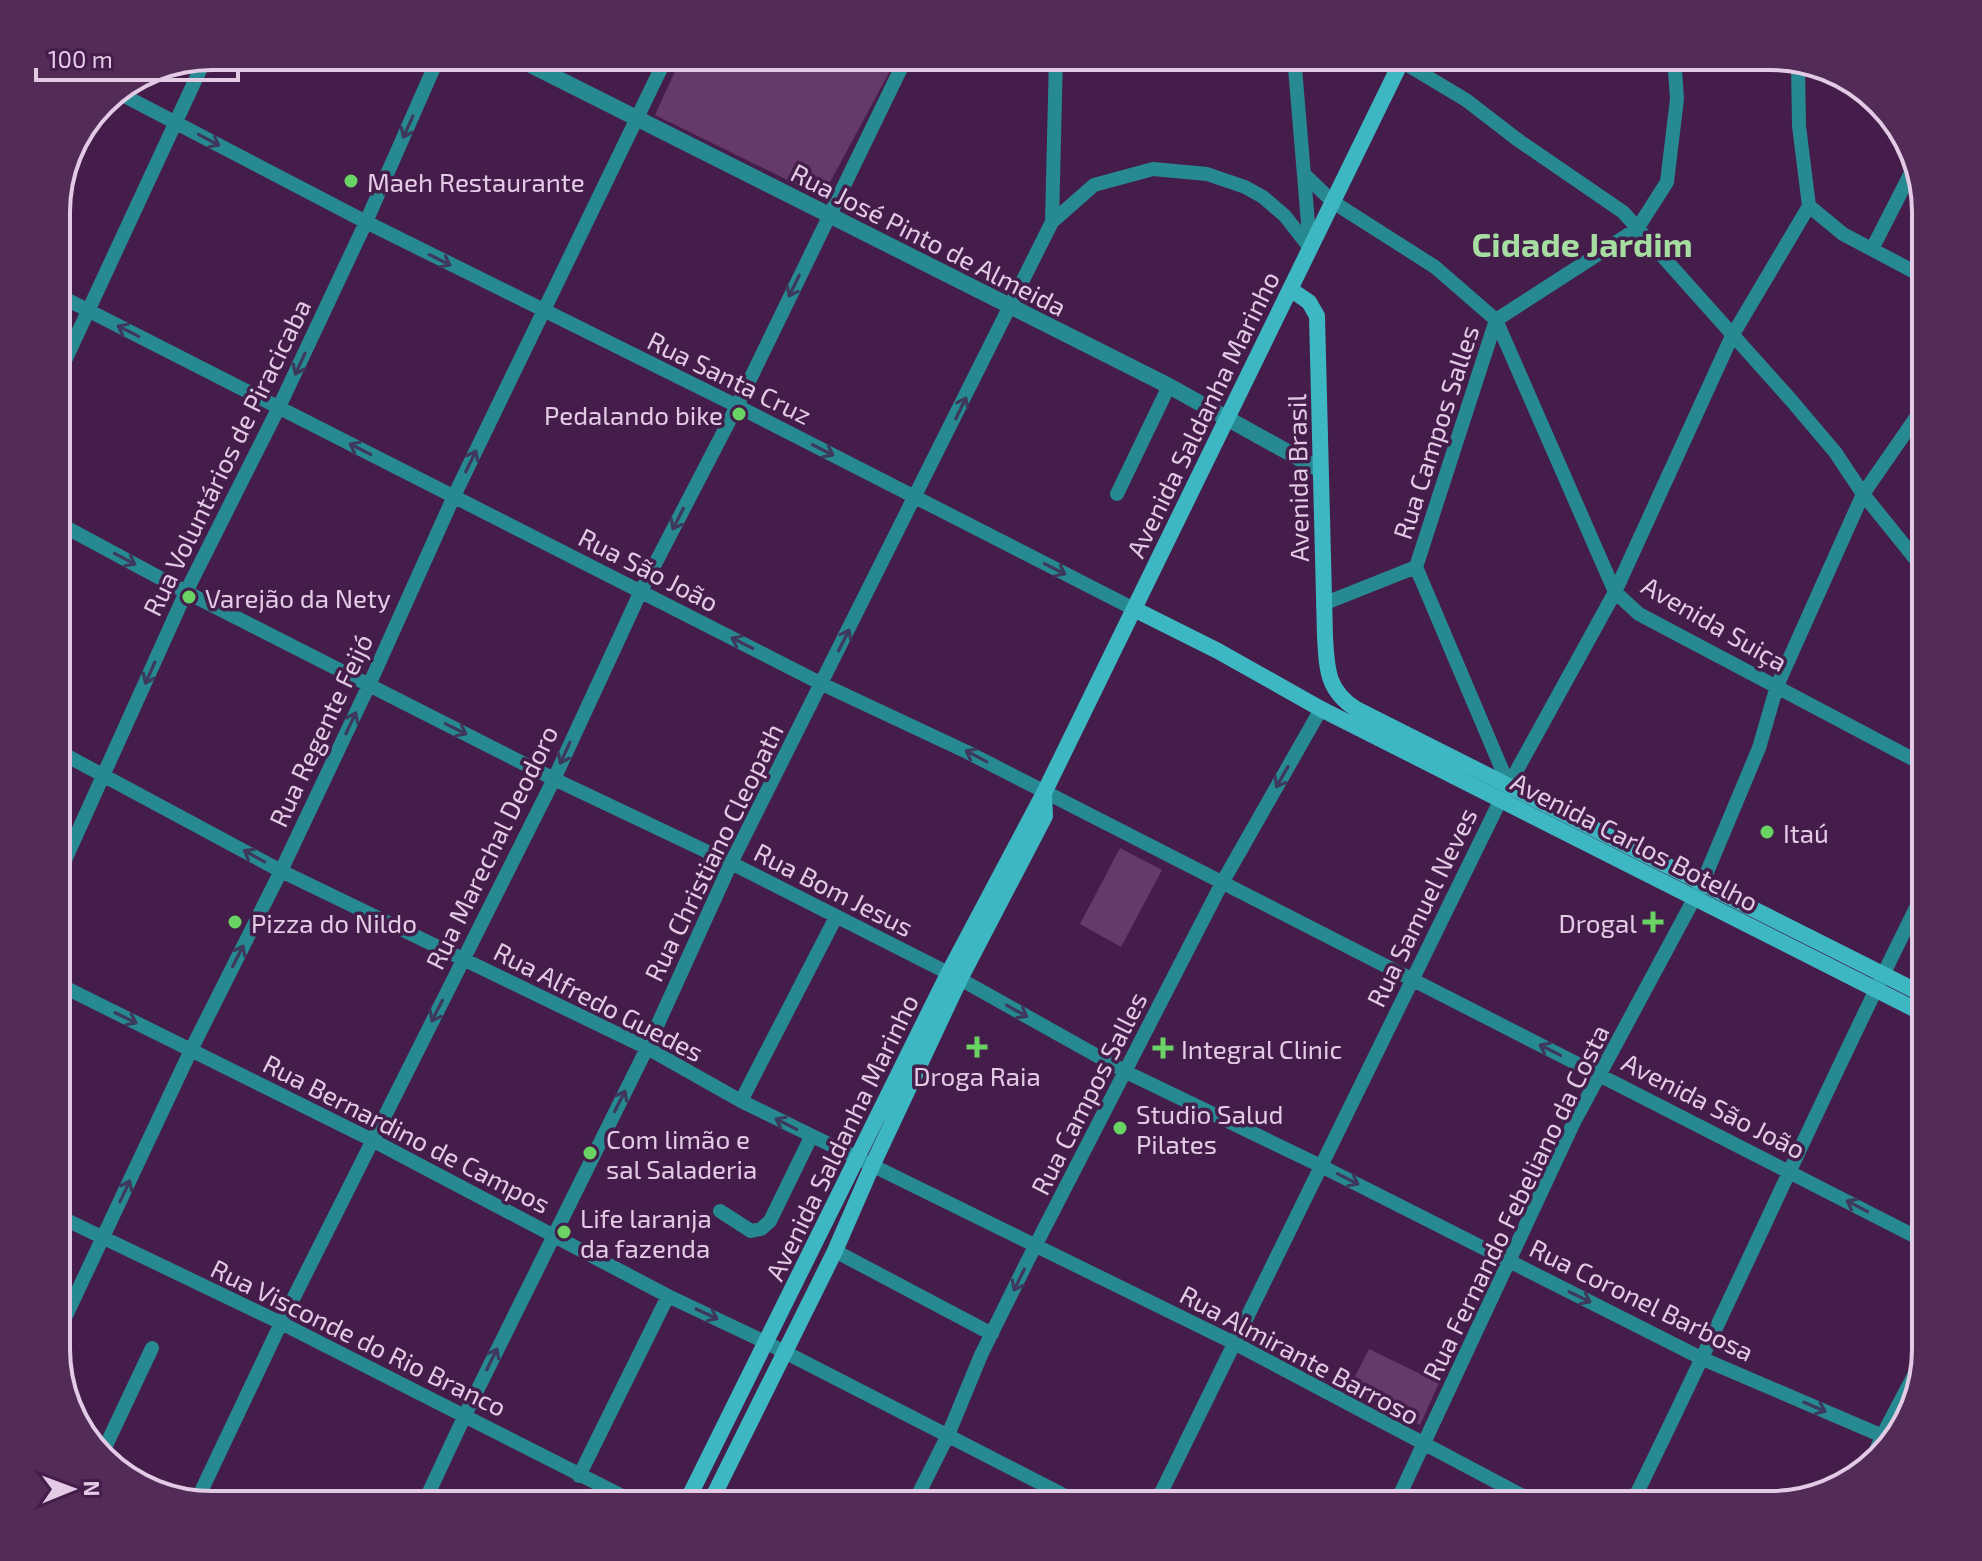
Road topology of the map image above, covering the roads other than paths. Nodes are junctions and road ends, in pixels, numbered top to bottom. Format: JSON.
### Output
{"nodes":[{"id":1,"x":433,"y":70,"type":"edge"},
{"id":2,"x":541,"y":70,"type":"edge"},
{"id":3,"x":660,"y":70,"type":"edge"},
{"id":4,"x":900,"y":70,"type":"edge"},
{"id":5,"x":1056,"y":70,"type":"edge"},
{"id":6,"x":1295,"y":70,"type":"edge"},
{"id":7,"x":1396,"y":70,"type":"edge"},
{"id":8,"x":1420,"y":70,"type":"edge"},
{"id":9,"x":1675,"y":70,"type":"edge"},
{"id":10,"x":200,"y":71,"type":"edge"},
{"id":11,"x":1798,"y":73,"type":"edge"},
{"id":12,"x":128,"y":98,"type":"edge"},
{"id":13,"x":637,"y":119,"type":"junction"},
{"id":14,"x":175,"y":122,"type":"junction"},
{"id":15,"x":1304,"y":174,"type":"junction"},
{"id":16,"x":1908,"y":179,"type":"edge"},
{"id":17,"x":1333,"y":202,"type":"junction"},
{"id":18,"x":1809,"y":206,"type":"junction"},
{"id":19,"x":828,"y":216,"type":"junction"},
{"id":20,"x":366,"y":222,"type":"junction"},
{"id":21,"x":1052,"y":222,"type":"junction"},
{"id":22,"x":1637,"y":229,"type":"junction"},
{"id":23,"x":1310,"y":248,"type":"junction"},
{"id":24,"x":1872,"y":249,"type":"junction"},
{"id":25,"x":1912,"y":270,"type":"edge"},
{"id":26,"x":1290,"y":289,"type":"junction"},
{"id":27,"x":70,"y":301,"type":"edge"},
{"id":28,"x":1010,"y":307,"type":"junction"},
{"id":29,"x":88,"y":311,"type":"junction"},
{"id":30,"x":543,"y":312,"type":"junction"},
{"id":31,"x":1496,"y":320,"type":"junction"},
{"id":32,"x":1732,"y":336,"type":"junction"},
{"id":33,"x":70,"y":350,"type":"edge"},
{"id":34,"x":1169,"y":386,"type":"junction"},
{"id":35,"x":737,"y":406,"type":"junction"},
{"id":36,"x":279,"y":407,"type":"junction"},
{"id":37,"x":1227,"y":419,"type":"junction"},
{"id":38,"x":1912,"y":423,"type":"edge"},
{"id":39,"x":1320,"y":470,"type":"junction"},
{"id":40,"x":1117,"y":494,"type":"dead end"},
{"id":41,"x":1863,"y":494,"type":"junction"},
{"id":42,"x":454,"y":496,"type":"junction"},
{"id":43,"x":916,"y":498,"type":"junction"},
{"id":44,"x":70,"y":530,"type":"edge"},
{"id":45,"x":1912,"y":555,"type":"edge"},
{"id":46,"x":1416,"y":567,"type":"junction"},
{"id":47,"x":641,"y":591,"type":"junction"},
{"id":48,"x":186,"y":592,"type":"junction"},
{"id":49,"x":1615,"y":592,"type":"junction"},
{"id":50,"x":1323,"y":604,"type":"junction"},
{"id":51,"x":1134,"y":609,"type":"junction"},
{"id":52,"x":1330,"y":678,"type":"junction"},
{"id":53,"x":822,"y":684,"type":"junction"},
{"id":54,"x":369,"y":685,"type":"junction"},
{"id":55,"x":1777,"y":686,"type":"junction"},
{"id":56,"x":1305,"y":699,"type":"junction"},
{"id":57,"x":1321,"y":709,"type":"junction"},
{"id":58,"x":1356,"y":709,"type":"junction"},
{"id":59,"x":70,"y":757,"type":"edge"},
{"id":60,"x":1912,"y":758,"type":"edge"},
{"id":61,"x":105,"y":775,"type":"junction"},
{"id":62,"x":554,"y":779,"type":"junction"},
{"id":63,"x":1505,"y":792,"type":"junction"},
{"id":64,"x":1044,"y":793,"type":"junction"},
{"id":65,"x":70,"y":850,"type":"edge"},
{"id":66,"x":731,"y":863,"type":"junction"},
{"id":67,"x":281,"y":871,"type":"junction"},
{"id":68,"x":1222,"y":883,"type":"junction"},
{"id":69,"x":1698,"y":891,"type":"junction"},
{"id":70,"x":1912,"y":916,"type":"edge"},
{"id":71,"x":836,"y":917,"type":"junction"},
{"id":72,"x":463,"y":960,"type":"junction"},
{"id":73,"x":1883,"y":974,"type":"junction"},
{"id":74,"x":954,"y":976,"type":"junction"},
{"id":75,"x":1411,"y":980,"type":"junction"},
{"id":76,"x":1912,"y":989,"type":"edge"},
{"id":77,"x":70,"y":990,"type":"edge"},
{"id":78,"x":1876,"y":990,"type":"junction"},
{"id":79,"x":1912,"y":1008,"type":"edge"},
{"id":80,"x":647,"y":1048,"type":"junction"},
{"id":81,"x":191,"y":1050,"type":"junction"},
{"id":82,"x":1126,"y":1072,"type":"junction"},
{"id":83,"x":1600,"y":1074,"type":"junction"},
{"id":84,"x":741,"y":1101,"type":"junction"},
{"id":85,"x":811,"y":1137,"type":"junction"},
{"id":86,"x":372,"y":1140,"type":"junction"},
{"id":87,"x":856,"y":1158,"type":"junction"},
{"id":88,"x":872,"y":1166,"type":"junction"},
{"id":89,"x":1321,"y":1166,"type":"junction"},
{"id":90,"x":1789,"y":1170,"type":"junction"},
{"id":91,"x":720,"y":1211,"type":"dead end"},
{"id":92,"x":70,"y":1222,"type":"edge"},
{"id":93,"x":553,"y":1235,"type":"junction"},
{"id":94,"x":1912,"y":1235,"type":"edge"},
{"id":95,"x":103,"y":1239,"type":"junction"},
{"id":96,"x":1036,"y":1248,"type":"junction"},
{"id":97,"x":835,"y":1251,"type":"junction"},
{"id":98,"x":1510,"y":1262,"type":"junction"},
{"id":99,"x":668,"y":1296,"type":"junction"},
{"id":100,"x":70,"y":1308,"type":"edge"},
{"id":101,"x":281,"y":1323,"type":"junction"},
{"id":102,"x":992,"y":1334,"type":"junction"},
{"id":103,"x":767,"y":1343,"type":"junction"},
{"id":104,"x":1236,"y":1344,"type":"junction"},
{"id":105,"x":152,"y":1348,"type":"dead end"},
{"id":106,"x":784,"y":1353,"type":"junction"},
{"id":107,"x":1703,"y":1359,"type":"junction"},
{"id":108,"x":465,"y":1415,"type":"junction"},
{"id":109,"x":948,"y":1435,"type":"junction"},
{"id":110,"x":1882,"y":1436,"type":"edge"},
{"id":111,"x":107,"y":1444,"type":"edge"},
{"id":112,"x":1424,"y":1446,"type":"junction"},
{"id":113,"x":579,"y":1476,"type":"junction"},
{"id":114,"x":201,"y":1491,"type":"edge"},
{"id":115,"x":430,"y":1491,"type":"edge"},
{"id":116,"x":611,"y":1491,"type":"edge"},
{"id":117,"x":692,"y":1491,"type":"edge"},
{"id":118,"x":716,"y":1491,"type":"edge"},
{"id":119,"x":920,"y":1491,"type":"edge"},
{"id":120,"x":1056,"y":1491,"type":"edge"},
{"id":121,"x":1162,"y":1491,"type":"edge"},
{"id":122,"x":1402,"y":1491,"type":"edge"},
{"id":123,"x":1512,"y":1491,"type":"edge"},
{"id":124,"x":1638,"y":1491,"type":"edge"}],
"edges":[{"from":1,"to":20,"type":"street","name":"Rua Voluntários de Piracicaba","one_way":true},
{"from":2,"to":13,"type":"street","name":"Rua José Pinto de Almeida"},
{"from":3,"to":13,"type":"street","name":"Rua Regente Feijó"},
{"from":4,"to":19,"type":"street","name":"Rua Marechal Deodoro"},
{"from":5,"to":21,"type":"street"},
{"from":6,"to":15,"type":"street"},
{"from":7,"to":17,"type":"main road","name":"Avenida Saldanha Marinho"},
{"from":8,"to":22,"type":"street"},
{"from":9,"to":22,"type":"street","name":"Rua Campos Salles"},
{"from":10,"to":14,"type":"street"},
{"from":11,"to":18,"type":"street"},
{"from":12,"to":14,"type":"street","name":"Rua Santa Cruz"},
{"from":13,"to":19,"type":"street","name":"Rua José Pinto de Almeida"},
{"from":13,"to":30,"type":"street","name":"Rua Regente Feijó"},
{"from":14,"to":20,"type":"street","name":"Rua Santa Cruz","one_way":true},
{"from":14,"to":29,"type":"street"},
{"from":15,"to":17,"type":"street"},
{"from":15,"to":23,"type":"street"},
{"from":16,"to":24,"type":"street"},
{"from":17,"to":23,"type":"main road","name":"Avenida Saldanha Marinho"},
{"from":17,"to":31,"type":"street"},
{"from":18,"to":24,"type":"street"},
{"from":18,"to":32,"type":"street","name":"Rua Samuel Neves"},
{"from":19,"to":28,"type":"street","name":"Rua José Pinto de Almeida"},
{"from":19,"to":35,"type":"street","name":"Rua Marechal Deodoro","one_way":true},
{"from":20,"to":30,"type":"street","name":"Rua Santa Cruz","one_way":true},
{"from":20,"to":36,"type":"street","name":"Rua Voluntários de Piracicaba","one_way":true},
{"from":21,"to":23,"type":"street"},
{"from":21,"to":28,"type":"street","name":"Rua Christiano Cleopath"},
{"from":22,"to":31,"type":"street","name":"Rua Campos Salles"},
{"from":22,"to":32,"type":"street"},
{"from":23,"to":26,"type":"main road","name":"Avenida Saldanha Marinho"},
{"from":24,"to":25,"type":"street"},
{"from":26,"to":37,"type":"main road","name":"Avenida Saldanha Marinho"},
{"from":26,"to":39,"type":"main road","name":"Avenida Brasil"},
{"from":27,"to":29,"type":"street","name":"Rua São João"},
{"from":28,"to":34,"type":"street","name":"Rua José Pinto de Almeida"},
{"from":43,"to":28,"type":"street","name":"Rua Christiano Cleopath","one_way":true},
{"from":29,"to":33,"type":"street"},
{"from":36,"to":29,"type":"street","name":"Rua São João","one_way":true},
{"from":30,"to":35,"type":"street","name":"Rua Santa Cruz"},
{"from":42,"to":30,"type":"street","name":"Rua Regente Feijó","one_way":true},
{"from":31,"to":46,"type":"street","name":"Rua Campos Salles"},
{"from":31,"to":49,"type":"street","name":"Avenida Suiça"},
{"from":32,"to":41,"type":"street"},
{"from":32,"to":49,"type":"street","name":"Rua Samuel Neves"},
{"from":34,"to":37,"type":"street","name":"Rua José Pinto de Almeida"},
{"from":34,"to":40,"type":"street"},
{"from":35,"to":43,"type":"street","name":"Rua Santa Cruz","one_way":true},
{"from":35,"to":47,"type":"street","name":"Rua Marechal Deodoro","one_way":true},
{"from":42,"to":36,"type":"street","name":"Rua São João","one_way":true},
{"from":36,"to":48,"type":"street","name":"Rua Voluntários de Piracicaba"},
{"from":37,"to":39,"type":"street","name":"Rua José Pinto de Almeida"},
{"from":37,"to":51,"type":"main road","name":"Avenida Saldanha Marinho"},
{"from":38,"to":41,"type":"street","name":"Rua Fernando Febeliano da Costa"},
{"from":39,"to":50,"type":"main road","name":"Avenida Brasil"},
{"from":41,"to":45,"type":"street"},
{"from":41,"to":55,"type":"street","name":"Rua Fernando Febeliano da Costa"},
{"from":42,"to":47,"type":"street","name":"Rua São João"},
{"from":42,"to":54,"type":"street","name":"Rua Regente Feijó"},
{"from":43,"to":51,"type":"street","name":"Rua Santa Cruz","one_way":true},
{"from":53,"to":43,"type":"street","name":"Rua Christiano Cleopath","one_way":true},
{"from":44,"to":48,"type":"street","name":"Rua Bom Jesus","one_way":true},
{"from":46,"to":50,"type":"street","name":"Rua Campos Salles"},
{"from":46,"to":63,"type":"street"},
{"from":53,"to":47,"type":"street","name":"Rua São João","one_way":true},
{"from":47,"to":62,"type":"street","name":"Rua Marechal Deodoro","one_way":true},
{"from":48,"to":54,"type":"street","name":"Rua Bom Jesus"},
{"from":48,"to":61,"type":"street","name":"Rua Voluntários de Piracicaba","one_way":true},
{"from":49,"to":55,"type":"street","name":"Avenida Suiça"},
{"from":49,"to":63,"type":"street","name":"Rua Samuel Neves"},
{"from":50,"to":52,"type":"main road","name":"Avenida Brasil"},
{"from":51,"to":56,"type":"main road","name":"Rua Santa Cruz"},
{"from":51,"to":64,"type":"main road","name":"Avenida Saldanha Marinho"},
{"from":52,"to":56,"type":"main road"},
{"from":52,"to":58,"type":"main road"},
{"from":64,"to":53,"type":"street","name":"Rua São João","one_way":true},
{"from":53,"to":66,"type":"street","name":"Rua Christiano Cleopath"},
{"from":54,"to":62,"type":"street","name":"Rua Bom Jesus","one_way":true},
{"from":67,"to":54,"type":"street","name":"Rua Regente Feijó","one_way":true},
{"from":55,"to":60,"type":"street","name":"Avenida Suiça"},
{"from":55,"to":69,"type":"street","name":"Rua Fernando Febeliano da Costa"},
{"from":56,"to":57,"type":"main road","name":"Rua Santa Cruz"},
{"from":57,"to":58,"type":"main road"},
{"from":57,"to":63,"type":"main road","name":"Avenida Carlos Botelho"},
{"from":57,"to":68,"type":"street","name":"Rua Campos Salles","one_way":true},
{"from":58,"to":63,"type":"main road","name":"Avenida Carlos Botelho"},
{"from":59,"to":61,"type":"street","name":"Rua Alfredo Guedes"},
{"from":61,"to":65,"type":"street","name":"Rua Voluntários de Piracicaba"},
{"from":67,"to":61,"type":"street","name":"Rua Alfredo Guedes","one_way":true},
{"from":62,"to":66,"type":"street","name":"Rua Bom Jesus"},
{"from":62,"to":72,"type":"street","name":"Rua Marechal Deodoro"},
{"from":63,"to":69,"type":"main road","name":"Avenida Carlos Botelho"},
{"from":63,"to":75,"type":"street","name":"Rua Samuel Neves"},
{"from":64,"to":68,"type":"street","name":"Rua São João"},
{"from":64,"to":74,"type":"main road","name":"Avenida Saldanha Marinho"},
{"from":66,"to":71,"type":"street","name":"Rua Bom Jesus"},
{"from":66,"to":80,"type":"street","name":"Rua Christiano Cleopath"},
{"from":67,"to":72,"type":"street","name":"Rua Alfredo Guedes"},
{"from":81,"to":67,"type":"street","name":"Rua Regente Feijó","one_way":true},
{"from":68,"to":75,"type":"street","name":"Avenida São João"},
{"from":68,"to":82,"type":"street","name":"Rua Campos Salles"},
{"from":69,"to":73,"type":"main road","name":"Avenida Carlos Botelho"},
{"from":69,"to":78,"type":"main road","name":"Avenida Carlos Botelho"},
{"from":69,"to":83,"type":"street","name":"Rua Fernando Febeliano da Costa"},
{"from":70,"to":73,"type":"street"},
{"from":71,"to":74,"type":"street","name":"Rua Bom Jesus"},
{"from":71,"to":84,"type":"street"},
{"from":72,"to":80,"type":"street","name":"Rua Alfredo Guedes"},
{"from":72,"to":86,"type":"street","name":"Rua Marechal Deodoro","one_way":true},
{"from":73,"to":76,"type":"main road","name":"Avenida Carlos Botelho"},
{"from":73,"to":78,"type":"street"},
{"from":74,"to":82,"type":"street","name":"Rua Coronel Barbosa","one_way":true},
{"from":74,"to":87,"type":"main road","name":"Avenida Saldanha Marinho"},
{"from":74,"to":88,"type":"main road","name":"Avenida Saldanha Marinho"},
{"from":83,"to":75,"type":"street","name":"Avenida São João","one_way":true},
{"from":75,"to":89,"type":"street","name":"Rua Samuel Neves"},
{"from":77,"to":81,"type":"street","name":"Rua Bernardino de Campos","one_way":true},
{"from":78,"to":79,"type":"main road","name":"Avenida Carlos Botelho"},
{"from":78,"to":90,"type":"street"},
{"from":80,"to":84,"type":"street","name":"Rua Alfredo Guedes"},
{"from":93,"to":80,"type":"street","name":"Rua Christiano Cleopath","one_way":true},
{"from":81,"to":86,"type":"street","name":"Rua Bernardino de Campos"},
{"from":95,"to":81,"type":"street","name":"Rua Regente Feijó","one_way":true},
{"from":82,"to":89,"type":"street","name":"Rua Coronel Barbosa"},
{"from":82,"to":96,"type":"street","name":"Rua Campos Salles"},
{"from":83,"to":90,"type":"street","name":"Avenida São João"},
{"from":83,"to":98,"type":"street","name":"Rua Fernando Febeliano da Costa"},
{"from":85,"to":84,"type":"street","name":"Rua Alfredo Guedes","one_way":true},
{"from":85,"to":87,"type":"street","name":"Rua Alfredo Guedes"},
{"from":85,"to":91,"type":"street"},
{"from":86,"to":93,"type":"street","name":"Rua Bernardino de Campos"},
{"from":86,"to":101,"type":"street","name":"Rua Marechal Deodoro"},
{"from":87,"to":88,"type":"street","name":"Rua Alfredo Guedes"},
{"from":87,"to":103,"type":"main road","name":"Avenida Saldanha Marinho"},
{"from":88,"to":96,"type":"street","name":"Rua Alfredo Guedes"},
{"from":88,"to":97,"type":"main road","name":"Avenida Saldanha Marinho"},
{"from":89,"to":98,"type":"street","name":"Rua Coronel Barbosa","one_way":true},
{"from":89,"to":104,"type":"street","name":"Rua Samuel Neves"},
{"from":94,"to":90,"type":"street","name":"Avenida São João","one_way":true},
{"from":90,"to":107,"type":"street"},
{"from":92,"to":95,"type":"street","name":"Rua Visconde do Rio Branco"},
{"from":93,"to":99,"type":"street","name":"Rua Bernardino de Campos"},
{"from":108,"to":93,"type":"street","name":"Rua Christiano Cleopath","one_way":true},
{"from":95,"to":100,"type":"street","name":"Rua Regente Feijó"},
{"from":95,"to":101,"type":"street","name":"Rua Visconde do Rio Branco"},
{"from":96,"to":102,"type":"street","name":"Rua Campos Salles","one_way":true},
{"from":96,"to":104,"type":"street","name":"Rua Almirante Barroso"},
{"from":97,"to":102,"type":"street"},
{"from":97,"to":106,"type":"main road","name":"Avenida Saldanha Marinho"},
{"from":98,"to":107,"type":"street","name":"Rua Coronel Barbosa","one_way":true},
{"from":98,"to":112,"type":"street","name":"Rua Fernando Febeliano da Costa"},
{"from":99,"to":103,"type":"street","name":"Rua Bernardino de Campos","one_way":true},
{"from":99,"to":113,"type":"street"},
{"from":101,"to":108,"type":"street","name":"Rua Visconde do Rio Branco"},
{"from":101,"to":114,"type":"street","name":"Rua Marechal Deodoro"},
{"from":102,"to":109,"type":"street","name":"Rua Campos Salles"},
{"from":103,"to":106,"type":"street","name":"Rua Bernardino de Campos"},
{"from":103,"to":117,"type":"main road","name":"Avenida Saldanha Marinho"},
{"from":104,"to":112,"type":"street","name":"Rua Almirante Barroso"},
{"from":104,"to":121,"type":"street","name":"Rua Samuel Neves"},
{"from":105,"to":111,"type":"street"},
{"from":106,"to":109,"type":"street","name":"Rua Bernardino de Campos"},
{"from":106,"to":118,"type":"main road","name":"Avenida Saldanha Marinho"},
{"from":107,"to":110,"type":"street","name":"Rua Coronel Barbosa","one_way":true},
{"from":107,"to":124,"type":"street"},
{"from":108,"to":113,"type":"street","name":"Rua Visconde do Rio Branco"},
{"from":108,"to":115,"type":"street","name":"Rua Christiano Cleopath"},
{"from":109,"to":119,"type":"street","name":"Rua Campos Salles"},
{"from":109,"to":120,"type":"street","name":"Rua Bernardino de Campos"},
{"from":112,"to":122,"type":"street","name":"Rua Fernando Febeliano da Costa"},
{"from":112,"to":123,"type":"street","name":"Rua Almirante Barroso"},
{"from":113,"to":116,"type":"street","name":"Rua Visconde do Rio Branco"}]}
